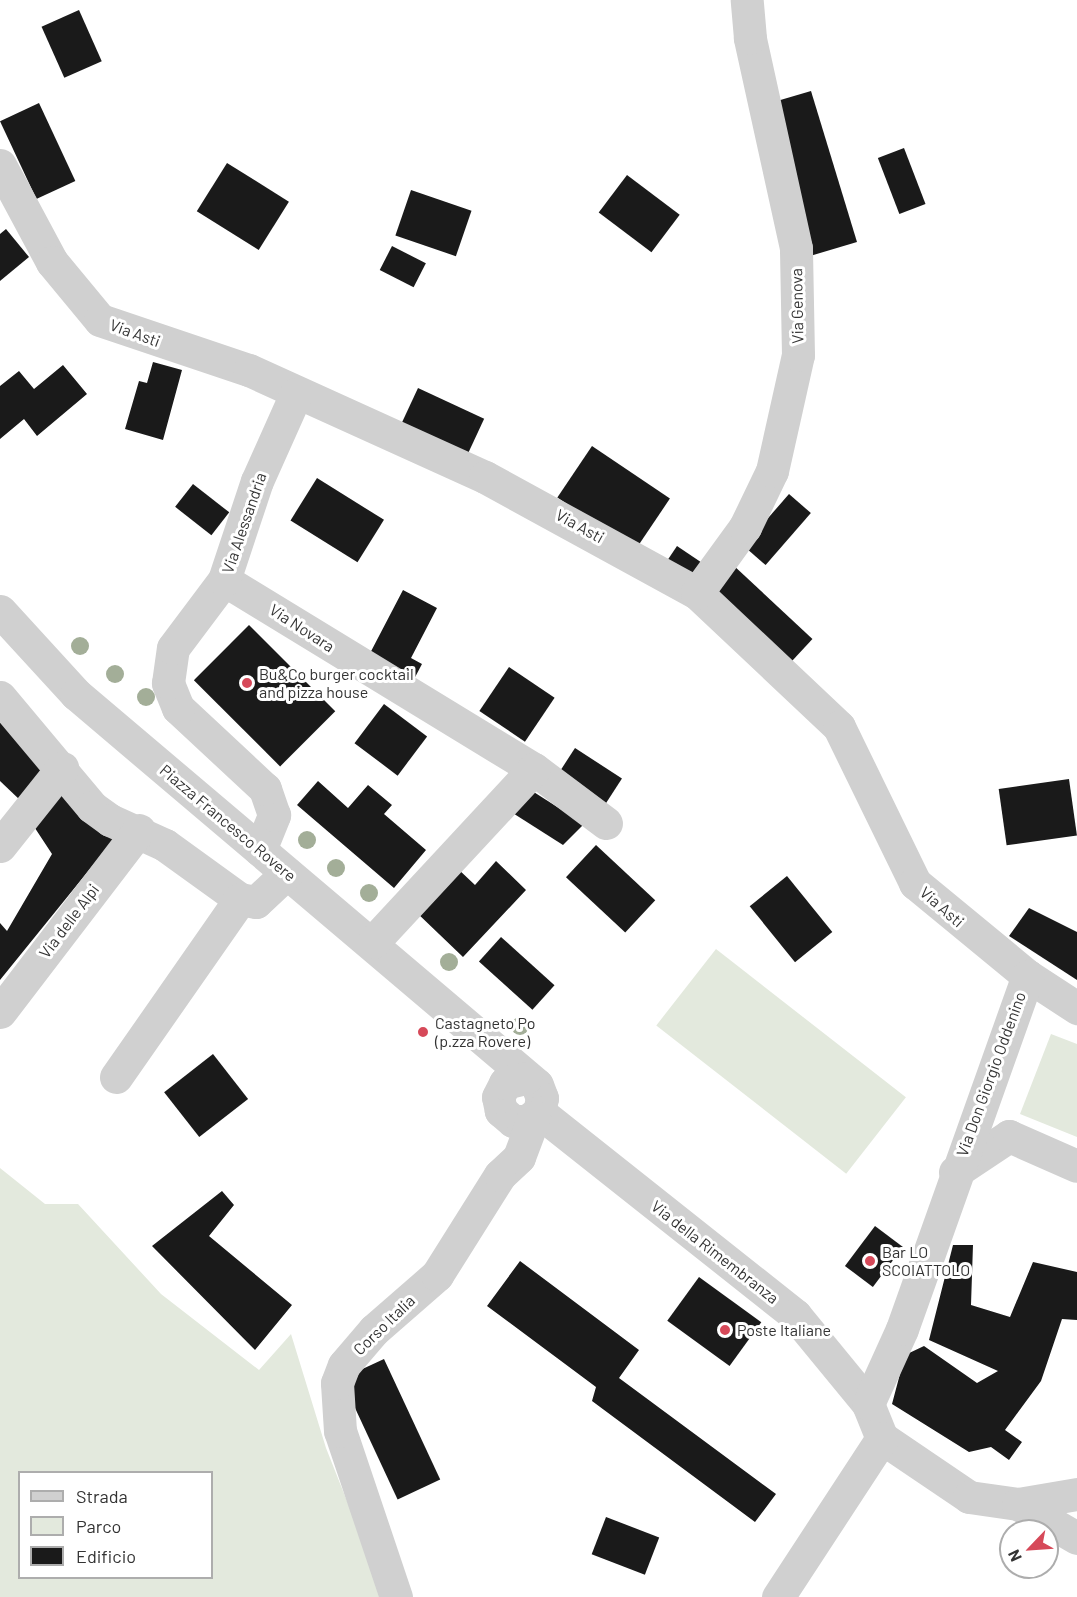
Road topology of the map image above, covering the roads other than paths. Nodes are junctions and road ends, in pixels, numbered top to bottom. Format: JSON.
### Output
{"nodes":[{"id":1,"x":747,"y":0,"type":"edge"},
{"id":2,"x":0,"y":165,"type":"edge"},
{"id":3,"x":296,"y":394,"type":"junction"},
{"id":4,"x":224,"y":579,"type":"junction"},
{"id":5,"x":697,"y":593,"type":"junction"},
{"id":6,"x":0,"y":611,"type":"edge"},
{"id":7,"x":0,"y":698,"type":"edge"},
{"id":8,"x":62,"y":768,"type":"junction"},
{"id":9,"x":534,"y":769,"type":"junction"},
{"id":10,"x":606,"y":824,"type":"dead end"},
{"id":11,"x":139,"y":830,"type":"junction"},
{"id":12,"x":0,"y":846,"type":"edge"},
{"id":13,"x":260,"y":850,"type":"junction"},
{"id":14,"x":287,"y":873,"type":"junction"},
{"id":15,"x":240,"y":899,"type":"junction"},
{"id":16,"x":373,"y":942,"type":"junction"},
{"id":17,"x":1028,"y":976,"type":"junction"},
{"id":18,"x":1077,"y":1008,"type":"edge"},
{"id":19,"x":0,"y":1011,"type":"edge"},
{"id":20,"x":464,"y":1028,"type":"junction"},
{"id":21,"x":116,"y":1077,"type":"dead end"},
{"id":22,"x":519,"y":1111,"type":"junction"},
{"id":23,"x":1077,"y":1166,"type":"edge"},
{"id":24,"x":955,"y":1172,"type":"junction"},
{"id":25,"x":868,"y":1404,"type":"junction"},
{"id":26,"x":882,"y":1438,"type":"junction"},
{"id":27,"x":1077,"y":1494,"type":"edge"},
{"id":28,"x":1018,"y":1504,"type":"junction"},
{"id":29,"x":1077,"y":1538,"type":"edge"},
{"id":30,"x":396,"y":1597,"type":"edge"},
{"id":31,"x":778,"y":1597,"type":"edge"}],
"edges":[{"from":1,"to":5,"type":"street","name":"Via Genova"},
{"from":2,"to":3,"type":"street","name":"Via Asti"},
{"from":3,"to":4,"type":"street","name":"Via Alessandria"},
{"from":3,"to":5,"type":"street","name":"Via Asti"},
{"from":4,"to":9,"type":"street","name":"Via Novara"},
{"from":4,"to":13,"type":"street","name":"Via Alessandria"},
{"from":5,"to":17,"type":"street","name":"Via Asti"},
{"from":6,"to":13,"type":"street","name":"Piazza Francesco Rovere"},
{"from":7,"to":8,"type":"street"},
{"from":8,"to":11,"type":"street"},
{"from":8,"to":12,"type":"street"},
{"from":9,"to":10,"type":"street","name":"Via Novara"},
{"from":9,"to":16,"type":"street"},
{"from":11,"to":15,"type":"street"},
{"from":11,"to":19,"type":"street","name":"Via delle Alpi"},
{"from":13,"to":14,"type":"street","name":"Piazza Francesco Rovere"},
{"from":14,"to":15,"type":"street"},
{"from":14,"to":16,"type":"street","name":"Piazza Francesco Rovere"},
{"from":15,"to":21,"type":"street"},
{"from":16,"to":20,"type":"street","name":"Piazza Francesco Rovere"},
{"from":17,"to":18,"type":"street","name":"Via Asti"},
{"from":17,"to":24,"type":"street","name":"Via Don Giorgio Oddenino"},
{"from":20,"to":22,"type":"street","name":"Piazza Francesco Rovere"},
{"from":20,"to":22,"type":"street","name":"Piazza Francesco Rovere"},
{"from":22,"to":25,"type":"street","name":"Via della Rimembranza"},
{"from":22,"to":30,"type":"street","name":"Corso Italia"},
{"from":23,"to":24,"type":"street","name":"Via Don Giorgio Oddenino"},
{"from":24,"to":25,"type":"street","name":"Via Don Giorgio Oddenino"},
{"from":25,"to":26,"type":"street","name":"Via della Rimembranza"},
{"from":26,"to":28,"type":"street"},
{"from":26,"to":31,"type":"street"},
{"from":27,"to":28,"type":"street"},
{"from":28,"to":29,"type":"street"}]}
